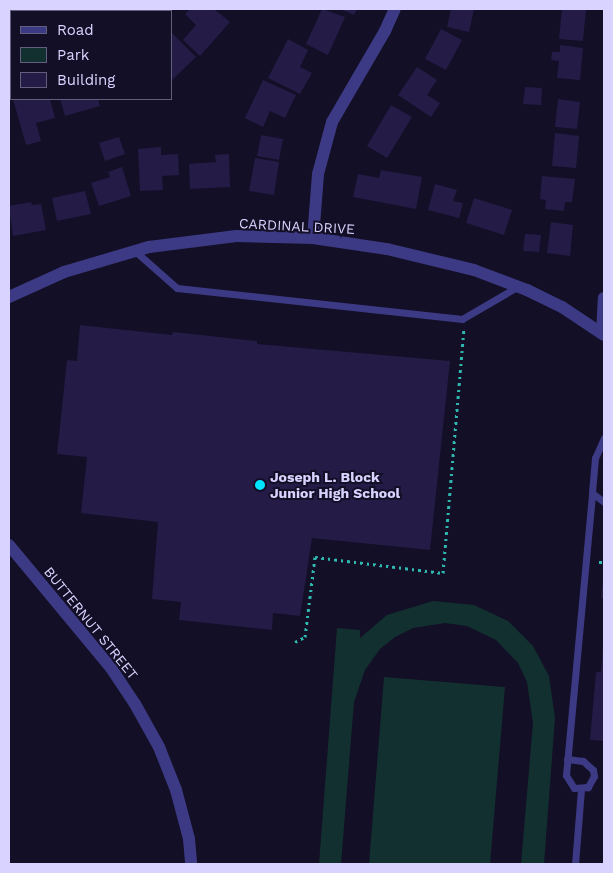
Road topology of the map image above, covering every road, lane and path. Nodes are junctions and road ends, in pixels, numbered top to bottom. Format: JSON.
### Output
{"nodes":[{"id":1,"x":395,"y":9,"type":"edge"},
{"id":2,"x":313,"y":238,"type":"junction"},
{"id":3,"x":135,"y":250,"type":"junction"},
{"id":4,"x":517,"y":287,"type":"junction"},
{"id":5,"x":9,"y":297,"type":"edge"},
{"id":6,"x":604,"y":298,"type":"edge"},
{"id":7,"x":462,"y":319,"type":"junction"},
{"id":8,"x":603,"y":334,"type":"edge"},
{"id":9,"x":604,"y":438,"type":"edge"},
{"id":10,"x":592,"y":493,"type":"junction"},
{"id":11,"x":604,"y":502,"type":"edge"},
{"id":12,"x":9,"y":545,"type":"edge"},
{"id":13,"x":599,"y":562,"type":"dead end"},
{"id":14,"x":604,"y":562,"type":"edge"},
{"id":15,"x":295,"y":642,"type":"dead end"},
{"id":16,"x":567,"y":759,"type":"junction"},
{"id":17,"x":581,"y":789,"type":"junction"},
{"id":18,"x":191,"y":864,"type":"edge"},
{"id":19,"x":575,"y":864,"type":"edge"}],
"edges":[{"from":1,"to":2,"type":"street"},
{"from":2,"to":3,"type":"street","name":"CARDINAL DRIVE"},
{"from":2,"to":4,"type":"street","name":"CARDINAL DRIVE"},
{"from":3,"to":5,"type":"street","name":"CARDINAL DRIVE"},
{"from":3,"to":7,"type":"lane"},
{"from":4,"to":7,"type":"lane"},
{"from":4,"to":8,"type":"street","name":"CARDINAL DRIVE"},
{"from":6,"to":8,"type":"street"},
{"from":7,"to":15,"type":"path"},
{"from":9,"to":10,"type":"lane"},
{"from":10,"to":11,"type":"lane"},
{"from":10,"to":16,"type":"lane"},
{"from":12,"to":18,"type":"street","name":"BUTTERNUT STREET"},
{"from":13,"to":14,"type":"path"},
{"from":16,"to":17,"type":"lane"},
{"from":16,"to":17,"type":"lane"},
{"from":17,"to":19,"type":"lane"}]}
